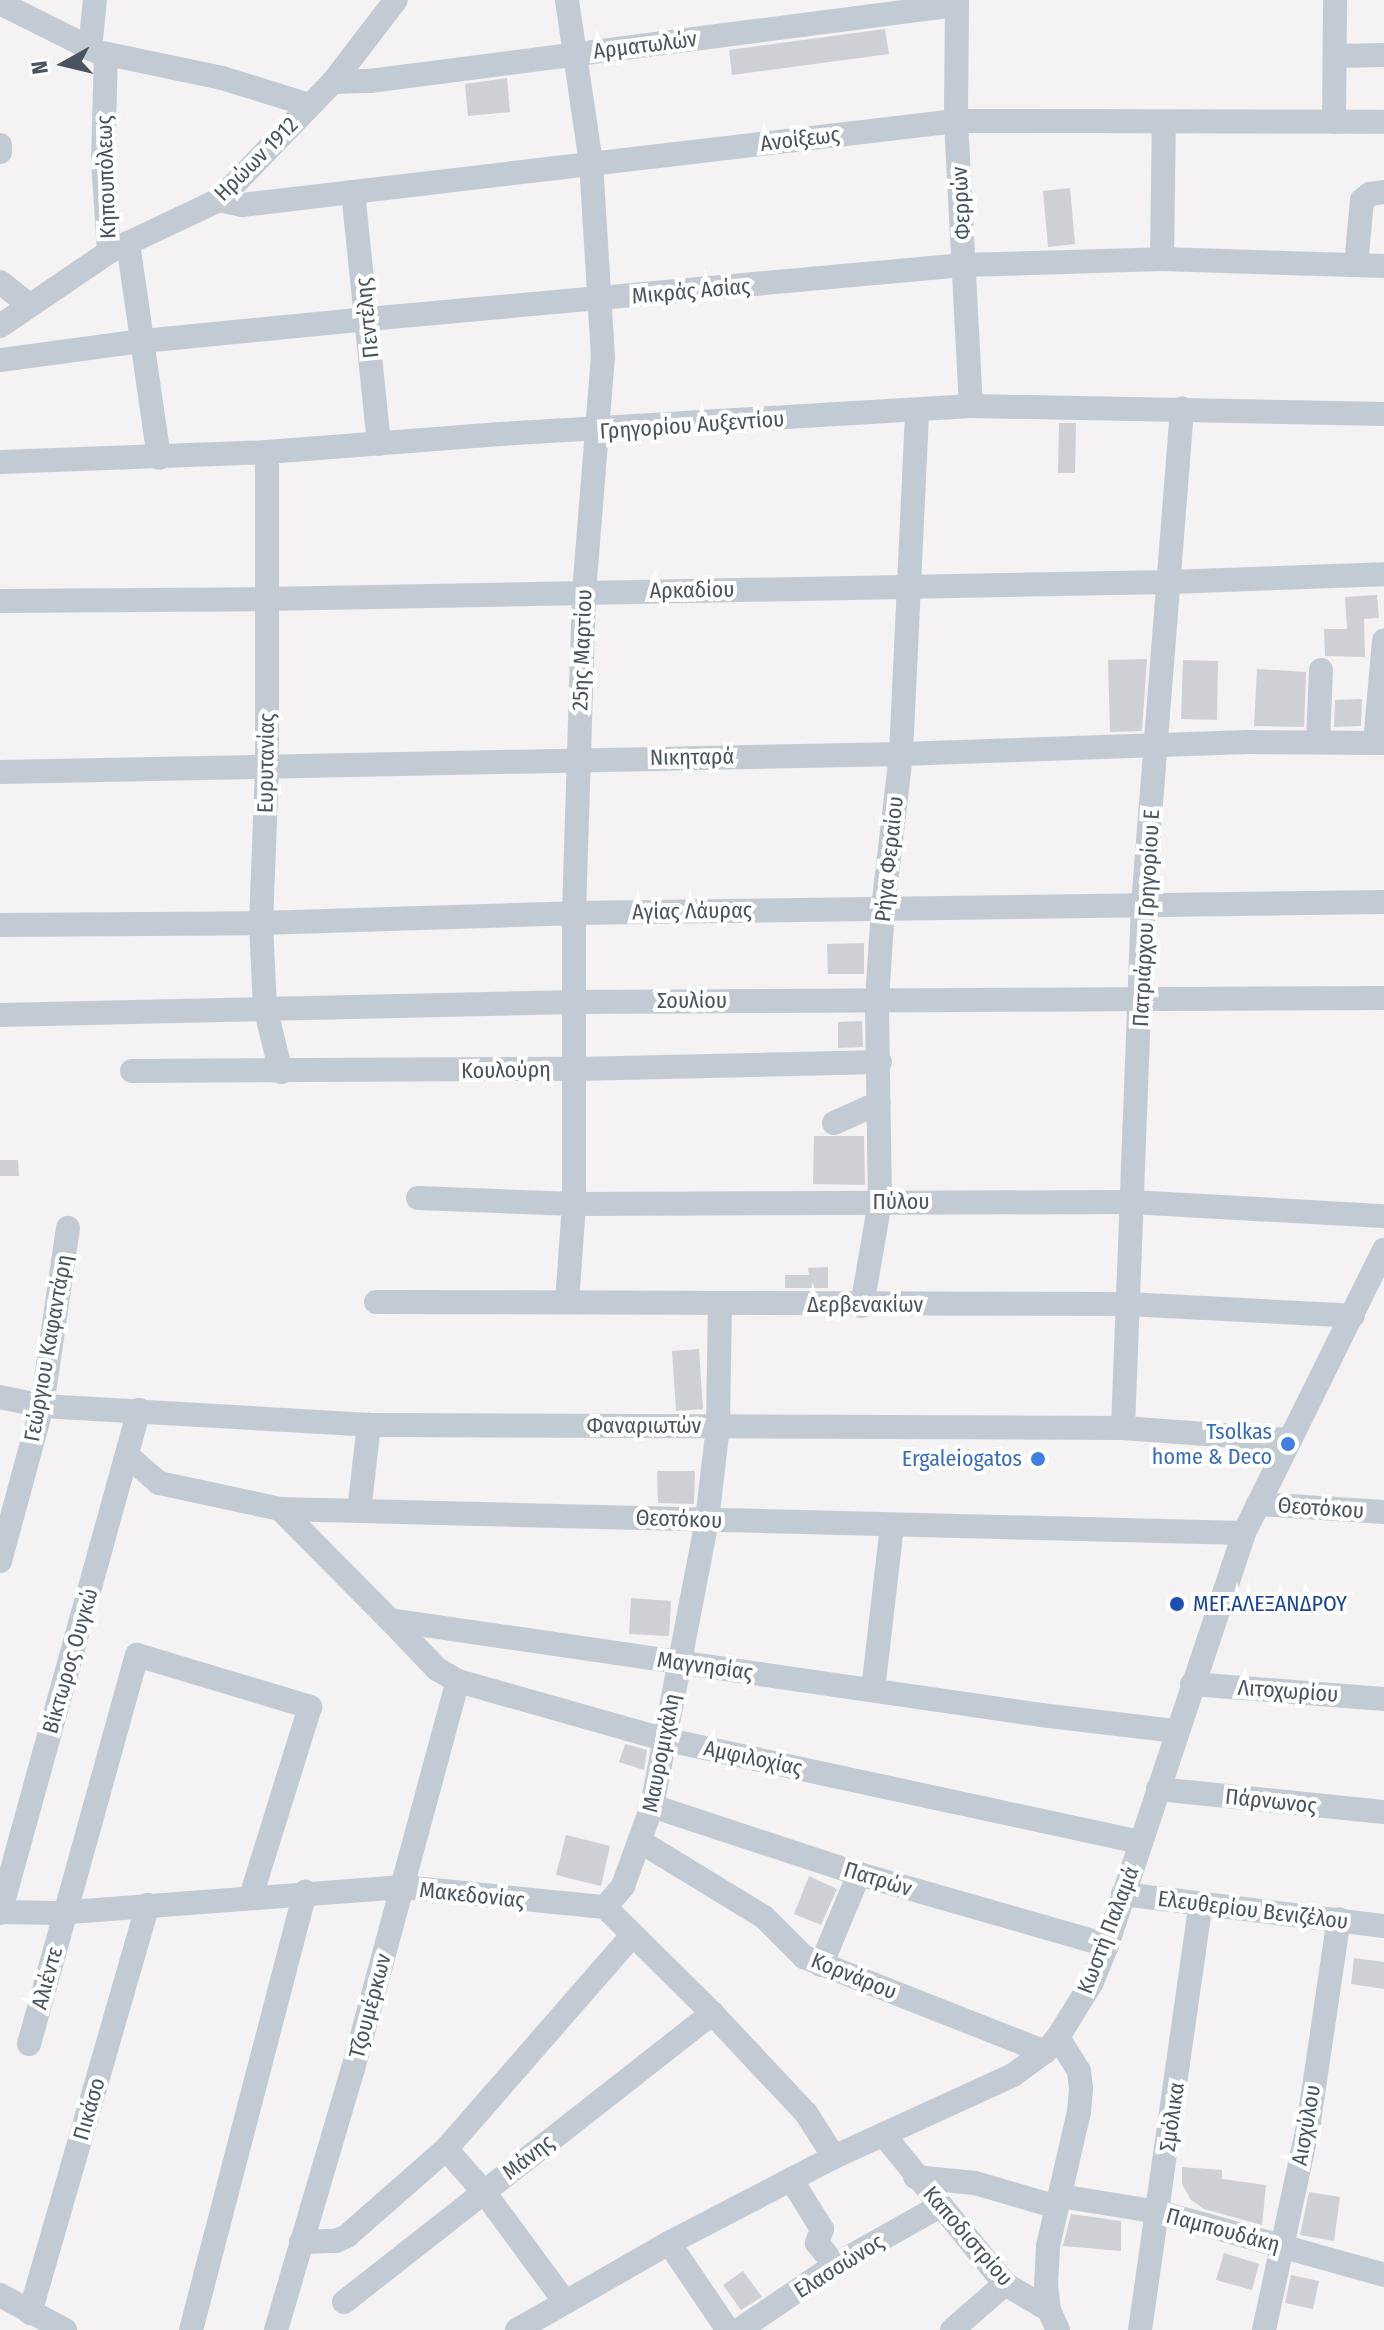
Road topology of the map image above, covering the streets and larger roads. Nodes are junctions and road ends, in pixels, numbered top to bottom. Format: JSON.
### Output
{"nodes":[{"id":1,"x":95,"y":0,"type":"edge"},
{"id":2,"x":396,"y":0,"type":"edge"},
{"id":3,"x":567,"y":0,"type":"edge"},
{"id":4,"x":1335,"y":0,"type":"edge"},
{"id":5,"x":957,"y":2,"type":"edge"},
{"id":6,"x":0,"y":3,"type":"edge"},
{"id":7,"x":98,"y":51,"type":"junction"},
{"id":8,"x":577,"y":53,"type":"junction"},
{"id":9,"x":1384,"y":55,"type":"edge"},
{"id":10,"x":1335,"y":56,"type":"junction"},
{"id":11,"x":333,"y":82,"type":"junction"},
{"id":12,"x":309,"y":105,"type":"junction"},
{"id":13,"x":956,"y":121,"type":"junction"},
{"id":14,"x":1334,"y":122,"type":"junction"},
{"id":15,"x":1384,"y":122,"type":"edge"},
{"id":16,"x":1164,"y":123,"type":"junction"},
{"id":17,"x":0,"y":145,"type":"edge"},
{"id":18,"x":0,"y":152,"type":"edge"},
{"id":19,"x":591,"y":163,"type":"junction"},
{"id":20,"x":353,"y":192,"type":"junction"},
{"id":21,"x":1384,"y":192,"type":"edge"},
{"id":22,"x":219,"y":200,"type":"junction"},
{"id":23,"x":118,"y":247,"type":"junction"},
{"id":24,"x":1162,"y":259,"type":"junction"},
{"id":25,"x":964,"y":265,"type":"junction"},
{"id":26,"x":1356,"y":265,"type":"junction"},
{"id":27,"x":1384,"y":266,"type":"edge"},
{"id":28,"x":0,"y":282,"type":"edge"},
{"id":29,"x":600,"y":299,"type":"junction"},
{"id":30,"x":28,"y":304,"type":"junction"},
{"id":31,"x":368,"y":319,"type":"junction"},
{"id":32,"x":0,"y":326,"type":"edge"},
{"id":33,"x":143,"y":341,"type":"junction"},
{"id":34,"x":0,"y":360,"type":"edge"},
{"id":35,"x":971,"y":406,"type":"junction"},
{"id":36,"x":1182,"y":409,"type":"junction"},
{"id":37,"x":917,"y":410,"type":"junction"},
{"id":38,"x":1384,"y":414,"type":"edge"},
{"id":39,"x":597,"y":431,"type":"junction"},
{"id":40,"x":379,"y":444,"type":"junction"},
{"id":41,"x":267,"y":452,"type":"junction"},
{"id":42,"x":159,"y":458,"type":"junction"},
{"id":43,"x":0,"y":462,"type":"edge"},
{"id":44,"x":1384,"y":574,"type":"edge"},
{"id":45,"x":1170,"y":582,"type":"junction"},
{"id":46,"x":910,"y":585,"type":"junction"},
{"id":47,"x":584,"y":592,"type":"junction"},
{"id":48,"x":266,"y":599,"type":"junction"},
{"id":49,"x":0,"y":601,"type":"edge"},
{"id":50,"x":1384,"y":640,"type":"edge"},
{"id":51,"x":1321,"y":670,"type":"dead end"},
{"id":52,"x":1318,"y":742,"type":"junction"},
{"id":53,"x":1380,"y":743,"type":"edge"},
{"id":54,"x":1158,"y":747,"type":"junction"},
{"id":55,"x":901,"y":754,"type":"junction"},
{"id":56,"x":578,"y":759,"type":"junction"},
{"id":57,"x":267,"y":768,"type":"junction"},
{"id":58,"x":0,"y":772,"type":"edge"},
{"id":59,"x":1384,"y":902,"type":"edge"},
{"id":60,"x":1143,"y":905,"type":"junction"},
{"id":61,"x":883,"y":908,"type":"junction"},
{"id":62,"x":574,"y":913,"type":"junction"},
{"id":63,"x":261,"y":923,"type":"junction"},
{"id":64,"x":0,"y":925,"type":"edge"},
{"id":65,"x":1142,"y":997,"type":"junction"},
{"id":66,"x":1384,"y":998,"type":"edge"},
{"id":67,"x":877,"y":1000,"type":"junction"},
{"id":68,"x":574,"y":1002,"type":"junction"},
{"id":69,"x":265,"y":1007,"type":"junction"},
{"id":70,"x":0,"y":1015,"type":"edge"},
{"id":71,"x":880,"y":1062,"type":"junction"},
{"id":72,"x":576,"y":1069,"type":"junction"},
{"id":73,"x":132,"y":1071,"type":"dead end"},
{"id":74,"x":281,"y":1072,"type":"junction"},
{"id":75,"x":879,"y":1103,"type":"junction"},
{"id":76,"x":834,"y":1123,"type":"dead end"},
{"id":77,"x":418,"y":1198,"type":"dead end"},
{"id":78,"x":880,"y":1202,"type":"junction"},
{"id":79,"x":1131,"y":1202,"type":"junction"},
{"id":80,"x":574,"y":1204,"type":"junction"},
{"id":81,"x":1384,"y":1216,"type":"edge"},
{"id":82,"x":68,"y":1228,"type":"dead end"},
{"id":83,"x":1384,"y":1250,"type":"edge"},
{"id":84,"x":376,"y":1302,"type":"dead end"},
{"id":85,"x":567,"y":1302,"type":"junction"},
{"id":86,"x":720,"y":1303,"type":"junction"},
{"id":87,"x":1127,"y":1304,"type":"junction"},
{"id":88,"x":862,"y":1306,"type":"junction"},
{"id":89,"x":1353,"y":1316,"type":"junction"},
{"id":90,"x":0,"y":1397,"type":"edge"},
{"id":91,"x":42,"y":1406,"type":"junction"},
{"id":92,"x":139,"y":1410,"type":"junction"},
{"id":93,"x":369,"y":1425,"type":"junction"},
{"id":94,"x":718,"y":1426,"type":"junction"},
{"id":95,"x":1123,"y":1428,"type":"junction"},
{"id":96,"x":1290,"y":1440,"type":"junction"},
{"id":97,"x":128,"y":1456,"type":"junction"},
{"id":98,"x":1258,"y":1504,"type":"junction"},
{"id":99,"x":280,"y":1509,"type":"junction"},
{"id":100,"x":359,"y":1511,"type":"junction"},
{"id":101,"x":1384,"y":1512,"type":"edge"},
{"id":102,"x":707,"y":1520,"type":"junction"},
{"id":103,"x":892,"y":1526,"type":"junction"},
{"id":104,"x":1244,"y":1533,"type":"junction"},
{"id":105,"x":0,"y":1561,"type":"edge"},
{"id":106,"x":390,"y":1620,"type":"junction"},
{"id":107,"x":679,"y":1662,"type":"junction"},
{"id":108,"x":458,"y":1681,"type":"junction"},
{"id":109,"x":1192,"y":1684,"type":"junction"},
{"id":110,"x":873,"y":1690,"type":"junction"},
{"id":111,"x":1384,"y":1699,"type":"edge"},
{"id":112,"x":1176,"y":1731,"type":"junction"},
{"id":113,"x":663,"y":1739,"type":"junction"},
{"id":114,"x":1158,"y":1789,"type":"junction"},
{"id":115,"x":652,"y":1806,"type":"junction"},
{"id":116,"x":1384,"y":1812,"type":"edge"},
{"id":117,"x":641,"y":1842,"type":"junction"},
{"id":118,"x":1141,"y":1842,"type":"junction"},
{"id":119,"x":859,"y":1874,"type":"junction"},
{"id":120,"x":403,"y":1887,"type":"junction"},
{"id":121,"x":305,"y":1892,"type":"junction"},
{"id":122,"x":1123,"y":1894,"type":"junction"},
{"id":123,"x":251,"y":1897,"type":"junction"},
{"id":124,"x":1201,"y":1904,"type":"junction"},
{"id":125,"x":148,"y":1905,"type":"junction"},
{"id":126,"x":605,"y":1907,"type":"junction"},
{"id":127,"x":0,"y":1912,"type":"edge"},
{"id":128,"x":66,"y":1913,"type":"junction"},
{"id":129,"x":1339,"y":1919,"type":"junction"},
{"id":130,"x":1384,"y":1926,"type":"edge"},
{"id":131,"x":633,"y":1935,"type":"junction"},
{"id":132,"x":1107,"y":1945,"type":"junction"},
{"id":133,"x":821,"y":1965,"type":"junction"},
{"id":134,"x":712,"y":2013,"type":"junction"},
{"id":135,"x":29,"y":2044,"type":"dead end"},
{"id":136,"x":1052,"y":2045,"type":"junction"},
{"id":137,"x":883,"y":2134,"type":"junction"},
{"id":138,"x":446,"y":2149,"type":"junction"},
{"id":139,"x":834,"y":2157,"type":"junction"},
{"id":140,"x":915,"y":2177,"type":"junction"},
{"id":141,"x":791,"y":2179,"type":"junction"},
{"id":142,"x":484,"y":2192,"type":"junction"},
{"id":143,"x":1058,"y":2201,"type":"junction"},
{"id":144,"x":940,"y":2206,"type":"junction"},
{"id":145,"x":1159,"y":2212,"type":"junction"},
{"id":146,"x":301,"y":2242,"type":"junction"},
{"id":147,"x":669,"y":2243,"type":"junction"},
{"id":148,"x":1283,"y":2245,"type":"junction"},
{"id":149,"x":835,"y":2265,"type":"junction"},
{"id":150,"x":1384,"y":2275,"type":"edge"},
{"id":151,"x":1005,"y":2284,"type":"junction"},
{"id":152,"x":0,"y":2295,"type":"edge"},
{"id":153,"x":344,"y":2302,"type":"dead end"},
{"id":154,"x":565,"y":2302,"type":"junction"},
{"id":155,"x":30,"y":2313,"type":"junction"},
{"id":156,"x":1054,"y":2320,"type":"edge"},
{"id":157,"x":65,"y":2330,"type":"edge"},
{"id":158,"x":191,"y":2330,"type":"edge"},
{"id":159,"x":276,"y":2330,"type":"edge"},
{"id":160,"x":517,"y":2330,"type":"edge"},
{"id":161,"x":728,"y":2330,"type":"edge"},
{"id":162,"x":739,"y":2330,"type":"edge"},
{"id":163,"x":952,"y":2330,"type":"edge"},
{"id":164,"x":1140,"y":2330,"type":"edge"},
{"id":165,"x":1264,"y":2330,"type":"edge"}],
"edges":[{"from":1,"to":7,"type":"street","name":"Κηπουπόλεως"},
{"from":2,"to":11,"type":"street","name":"Ηρώων 1912"},
{"from":3,"to":8,"type":"street","name":"25ης Μαρτίου"},
{"from":4,"to":10,"type":"street"},
{"from":5,"to":8,"type":"street","name":"Αρματωλών"},
{"from":5,"to":13,"type":"street","name":"Φερρών"},
{"from":6,"to":7,"type":"street"},
{"from":7,"to":12,"type":"street"},
{"from":7,"to":23,"type":"street","name":"Κηπουπόλεως"},
{"from":8,"to":11,"type":"street","name":"Αρματωλών"},
{"from":8,"to":19,"type":"street","name":"25ης Μαρτίου"},
{"from":9,"to":10,"type":"street"},
{"from":10,"to":14,"type":"street"},
{"from":11,"to":12,"type":"street","name":"Ηρώων 1912"},
{"from":12,"to":22,"type":"street","name":"Ηρώων 1912"},
{"from":13,"to":16,"type":"street","name":"Ανοίξεως"},
{"from":13,"to":19,"type":"street","name":"Ανοίξεως"},
{"from":13,"to":25,"type":"street","name":"Φερρών"},
{"from":14,"to":15,"type":"street","name":"Ανοίξεως"},
{"from":14,"to":16,"type":"street","name":"Ανοίξεως"},
{"from":16,"to":24,"type":"street"},
{"from":17,"to":18,"type":"street"},
{"from":19,"to":20,"type":"street","name":"Ανοίξεως"},
{"from":19,"to":29,"type":"street","name":"25ης Μαρτίου"},
{"from":20,"to":22,"type":"street","name":"Ανοίξεως"},
{"from":20,"to":31,"type":"street","name":"Πεντέλης"},
{"from":21,"to":26,"type":"street"},
{"from":22,"to":23,"type":"street","name":"Ηρώων 1912"},
{"from":23,"to":30,"type":"street","name":"Ηρώων 1912"},
{"from":23,"to":33,"type":"street","name":"Κηπουπόλεως"},
{"from":24,"to":25,"type":"street","name":"Μικράς Ασίας"},
{"from":24,"to":26,"type":"street","name":"Μικράς Ασίας"},
{"from":25,"to":29,"type":"street","name":"Μικράς Ασίας"},
{"from":25,"to":35,"type":"street","name":"Φερρών"},
{"from":26,"to":27,"type":"street","name":"Μικράς Ασίας"},
{"from":28,"to":30,"type":"street"},
{"from":29,"to":31,"type":"street","name":"Μικράς Ασίας"},
{"from":29,"to":39,"type":"street","name":"25ης Μαρτίου"},
{"from":30,"to":32,"type":"street","name":"Ηρώων 1912"},
{"from":31,"to":33,"type":"street","name":"Μικράς Ασίας"},
{"from":31,"to":40,"type":"street","name":"Πεντέλης"},
{"from":33,"to":34,"type":"street","name":"Μικράς Ασίας"},
{"from":33,"to":42,"type":"street","name":"Κηπουπόλεως"},
{"from":35,"to":36,"type":"street","name":"Γρηγορίου Αυξεντίου"},
{"from":35,"to":37,"type":"street","name":"Γρηγορίου Αυξεντίου"},
{"from":36,"to":38,"type":"street","name":"Γρηγορίου Αυξεντίου"},
{"from":36,"to":45,"type":"street","name":"Πατριάρχου Γρηγορίου Ε"},
{"from":37,"to":39,"type":"street","name":"Γρηγορίου Αυξεντίου"},
{"from":37,"to":46,"type":"street","name":"Ρήγα Φεραίου"},
{"from":39,"to":40,"type":"street","name":"Γρηγορίου Αυξεντίου"},
{"from":39,"to":47,"type":"street","name":"25ης Μαρτίου"},
{"from":40,"to":41,"type":"street","name":"Γρηγορίου Αυξεντίου"},
{"from":41,"to":42,"type":"street","name":"Γρηγορίου Αυξεντίου"},
{"from":41,"to":48,"type":"street","name":"Ευρυτανίας"},
{"from":42,"to":43,"type":"street","name":"Γρηγορίου Αυξεντίου"},
{"from":44,"to":45,"type":"street","name":"Αρκαδίου"},
{"from":45,"to":46,"type":"street","name":"Αρκαδίου"},
{"from":45,"to":54,"type":"street","name":"Πατριάρχου Γρηγορίου Ε"},
{"from":46,"to":47,"type":"street","name":"Αρκαδίου"},
{"from":46,"to":55,"type":"street","name":"Ρήγα Φεραίου"},
{"from":47,"to":48,"type":"street","name":"Αρκαδίου"},
{"from":47,"to":56,"type":"street","name":"25ης Μαρτίου"},
{"from":48,"to":49,"type":"street","name":"Αρκαδίου"},
{"from":48,"to":57,"type":"street","name":"Ευρυτανίας"},
{"from":50,"to":53,"type":"street"},
{"from":51,"to":52,"type":"street"},
{"from":52,"to":53,"type":"street","name":"Νικηταρά"},
{"from":52,"to":54,"type":"street","name":"Νικηταρά"},
{"from":54,"to":55,"type":"street","name":"Νικηταρά"},
{"from":54,"to":60,"type":"street","name":"Πατριάρχου Γρηγορίου Ε"},
{"from":55,"to":56,"type":"street","name":"Νικηταρά"},
{"from":55,"to":61,"type":"street","name":"Ρήγα Φεραίου"},
{"from":56,"to":57,"type":"street","name":"Νικηταρά"},
{"from":56,"to":62,"type":"street","name":"25ης Μαρτίου"},
{"from":57,"to":58,"type":"street","name":"Νικηταρά"},
{"from":57,"to":63,"type":"street","name":"Ευρυτανίας"},
{"from":59,"to":60,"type":"street","name":"Αγίας Λάυρας"},
{"from":60,"to":61,"type":"street","name":"Αγίας Λάυρας"},
{"from":60,"to":65,"type":"street","name":"Πατριάρχου Γρηγορίου Ε"},
{"from":61,"to":62,"type":"street","name":"Αγίας Λάυρας"},
{"from":61,"to":67,"type":"street","name":"Ρήγα Φεραίου"},
{"from":62,"to":63,"type":"street","name":"Αγίας Λάυρας"},
{"from":62,"to":68,"type":"street","name":"25ης Μαρτίου"},
{"from":63,"to":64,"type":"street","name":"Αγίας Λάυρας"},
{"from":63,"to":69,"type":"street","name":"Ευρυτανίας"},
{"from":65,"to":66,"type":"street","name":"Σουλίου"},
{"from":65,"to":67,"type":"street","name":"Σουλίου"},
{"from":65,"to":79,"type":"street","name":"Πατριάρχου Γρηγορίου Ε"},
{"from":67,"to":68,"type":"street","name":"Σουλίου"},
{"from":67,"to":71,"type":"street","name":"Ρήγα Φεραίου"},
{"from":68,"to":69,"type":"street","name":"Σουλίου"},
{"from":68,"to":72,"type":"street","name":"25ης Μαρτίου"},
{"from":69,"to":70,"type":"street","name":"Σουλίου"},
{"from":69,"to":74,"type":"street","name":"Ευρυτανίας"},
{"from":71,"to":72,"type":"street","name":"Κουλούρη"},
{"from":71,"to":75,"type":"street","name":"Ρήγα Φεραίου"},
{"from":72,"to":74,"type":"street","name":"Κουλούρη"},
{"from":72,"to":80,"type":"street","name":"25ης Μαρτίου"},
{"from":73,"to":74,"type":"street","name":"Κουλούρη"},
{"from":75,"to":76,"type":"street"},
{"from":75,"to":78,"type":"street","name":"Ρήγα Φεραίου"},
{"from":77,"to":80,"type":"street","name":"Πύλου"},
{"from":78,"to":79,"type":"street","name":"Πύλου"},
{"from":78,"to":80,"type":"street","name":"Πύλου"},
{"from":78,"to":88,"type":"street","name":"Ρήγα Φεραίου"},
{"from":79,"to":81,"type":"street","name":"Πύλου"},
{"from":79,"to":87,"type":"street","name":"Πατριάρχου Γρηγορίου Ε"},
{"from":80,"to":85,"type":"street","name":"25ης Μαρτίου"},
{"from":82,"to":91,"type":"street","name":"Γεώργιου Καφαντάρη"},
{"from":83,"to":89,"type":"street","name":"Κωστή Παλαμά"},
{"from":84,"to":85,"type":"street","name":"Δερβενακίων"},
{"from":85,"to":86,"type":"street","name":"Δερβενακίων"},
{"from":86,"to":88,"type":"street","name":"Δερβενακίων"},
{"from":86,"to":94,"type":"street","name":"Μαυρομιχάλη"},
{"from":87,"to":88,"type":"street","name":"Δερβενακίων"},
{"from":87,"to":89,"type":"street","name":"Δερβενακίων"},
{"from":87,"to":95,"type":"street","name":"Πατριάρχου Γρηγορίου Ε"},
{"from":89,"to":96,"type":"street","name":"Κωστή Παλαμά"},
{"from":90,"to":91,"type":"street","name":"Φαναριωτών"},
{"from":91,"to":92,"type":"street","name":"Φαναριωτών"},
{"from":91,"to":105,"type":"street","name":"Γεώργιου Καφαντάρη"},
{"from":92,"to":93,"type":"street","name":"Φαναριωτών"},
{"from":92,"to":97,"type":"street","name":"Βίκτωρος Ουγκώ"},
{"from":93,"to":94,"type":"street","name":"Φαναριωτών"},
{"from":93,"to":100,"type":"street"},
{"from":94,"to":95,"type":"street","name":"Φαναριωτών"},
{"from":94,"to":102,"type":"street","name":"Μαυρομιχάλη"},
{"from":95,"to":96,"type":"street","name":"Φαναριωτών"},
{"from":96,"to":98,"type":"street","name":"Κωστή Παλαμά"},
{"from":97,"to":99,"type":"street","name":"Θεοτόκου"},
{"from":97,"to":127,"type":"street","name":"Βίκτωρος Ουγκώ"},
{"from":98,"to":101,"type":"street","name":"Θεοτόκου"},
{"from":98,"to":104,"type":"street","name":"Κωστή Παλαμά"},
{"from":99,"to":100,"type":"street","name":"Θεοτόκου"},
{"from":99,"to":106,"type":"street"},
{"from":100,"to":102,"type":"street","name":"Θεοτόκου"},
{"from":102,"to":103,"type":"street","name":"Θεοτόκου"},
{"from":102,"to":107,"type":"street","name":"Μαυρομιχάλη"},
{"from":103,"to":104,"type":"street","name":"Θεοτόκου"},
{"from":103,"to":110,"type":"street"},
{"from":104,"to":109,"type":"street","name":"Κωστή Παλαμά"},
{"from":106,"to":107,"type":"street","name":"Μαγνησίας"},
{"from":106,"to":108,"type":"street","name":"Αμφιλοχίας"},
{"from":107,"to":110,"type":"street","name":"Μαγνησίας"},
{"from":107,"to":113,"type":"street","name":"Μαυρομιχάλη"},
{"from":108,"to":113,"type":"street","name":"Αμφιλοχίας"},
{"from":108,"to":120,"type":"street","name":"Τζουμέρκων"},
{"from":109,"to":111,"type":"street","name":"Λιτοχωρίου"},
{"from":109,"to":112,"type":"street","name":"Κωστή Παλαμά"},
{"from":110,"to":112,"type":"street","name":"Μαγνησίας"},
{"from":112,"to":114,"type":"street","name":"Κωστή Παλαμά"},
{"from":113,"to":115,"type":"street","name":"Μαυρομιχάλη"},
{"from":113,"to":118,"type":"street","name":"Αμφιλοχίας"},
{"from":114,"to":116,"type":"street","name":"Πάρνωνος"},
{"from":114,"to":118,"type":"street","name":"Κωστή Παλαμά"},
{"from":115,"to":117,"type":"street","name":"Μαυρομιχάλη"},
{"from":115,"to":119,"type":"street","name":"Πατρών"},
{"from":117,"to":126,"type":"street","name":"Μαυρομιχάλη"},
{"from":117,"to":133,"type":"street","name":"Κορνάρου"},
{"from":118,"to":122,"type":"street","name":"Κωστή Παλαμά"},
{"from":119,"to":132,"type":"street","name":"Πατρών"},
{"from":119,"to":133,"type":"street"},
{"from":120,"to":121,"type":"street","name":"Μακεδονίας"},
{"from":120,"to":126,"type":"street","name":"Μακεδονίας"},
{"from":120,"to":146,"type":"street","name":"Τζουμέρκων"},
{"from":121,"to":123,"type":"street","name":"Μακεδονίας"},
{"from":121,"to":158,"type":"street"},
{"from":122,"to":124,"type":"street","name":"Ελευθερίου Βενιζέλου"},
{"from":122,"to":132,"type":"street","name":"Κωστή Παλαμά"},
{"from":123,"to":125,"type":"street","name":"Μακεδονίας"},
{"from":123,"to":128,"type":"street","name":"Αλιέντε"},
{"from":124,"to":129,"type":"street","name":"Ελευθερίου Βενιζέλου"},
{"from":124,"to":145,"type":"street","name":"Σμόλικα"},
{"from":125,"to":128,"type":"street","name":"Μακεδονίας"},
{"from":125,"to":155,"type":"street","name":"Πικάσο"},
{"from":126,"to":131,"type":"street"},
{"from":127,"to":128,"type":"street","name":"Μακεδονίας"},
{"from":128,"to":135,"type":"street","name":"Αλιέντε"},
{"from":129,"to":130,"type":"street","name":"Ελευθερίου Βενιζέλου"},
{"from":129,"to":148,"type":"street","name":"Αισχύλου"},
{"from":131,"to":134,"type":"street"},
{"from":131,"to":138,"type":"street"},
{"from":132,"to":136,"type":"street","name":"Κωστή Παλαμά"},
{"from":133,"to":136,"type":"street","name":"Κορνάρου"},
{"from":134,"to":139,"type":"street"},
{"from":134,"to":142,"type":"street","name":"Μάνης"},
{"from":136,"to":137,"type":"street","name":"Κωστή Παλαμά"},
{"from":136,"to":143,"type":"street"},
{"from":137,"to":139,"type":"street","name":"Κωστή Παλαμά"},
{"from":137,"to":140,"type":"street","name":"Καποδιστρίου"},
{"from":138,"to":142,"type":"street"},
{"from":138,"to":146,"type":"street"},
{"from":139,"to":141,"type":"street","name":"Κωστή Παλαμά"},
{"from":140,"to":143,"type":"street","name":"Παμπουδάκη"},
{"from":140,"to":144,"type":"street","name":"Καποδιστρίου"},
{"from":141,"to":147,"type":"street","name":"Κωστή Παλαμά"},
{"from":141,"to":149,"type":"street"},
{"from":142,"to":153,"type":"street","name":"Μάνης"},
{"from":142,"to":154,"type":"street"},
{"from":143,"to":145,"type":"street","name":"Παμπουδάκη"},
{"from":143,"to":156,"type":"street"},
{"from":144,"to":149,"type":"street","name":"Ελασσώνος"},
{"from":144,"to":151,"type":"street","name":"Καποδιστρίου"},
{"from":145,"to":148,"type":"street","name":"Παμπουδάκη"},
{"from":145,"to":164,"type":"street","name":"Σμόλικα"},
{"from":146,"to":159,"type":"street","name":"Τζουμέρκων"},
{"from":147,"to":154,"type":"street","name":"Κωστή Παλαμά"},
{"from":147,"to":161,"type":"street"},
{"from":148,"to":150,"type":"street","name":"Παμπουδάκη"},
{"from":148,"to":165,"type":"street","name":"Αισχύλου"},
{"from":149,"to":162,"type":"street","name":"Ελασσώνος"},
{"from":151,"to":156,"type":"street","name":"Καποδιστρίου"},
{"from":151,"to":163,"type":"street"},
{"from":152,"to":155,"type":"street"},
{"from":154,"to":160,"type":"street","name":"Κωστή Παλαμά"},
{"from":155,"to":157,"type":"street"}]}
